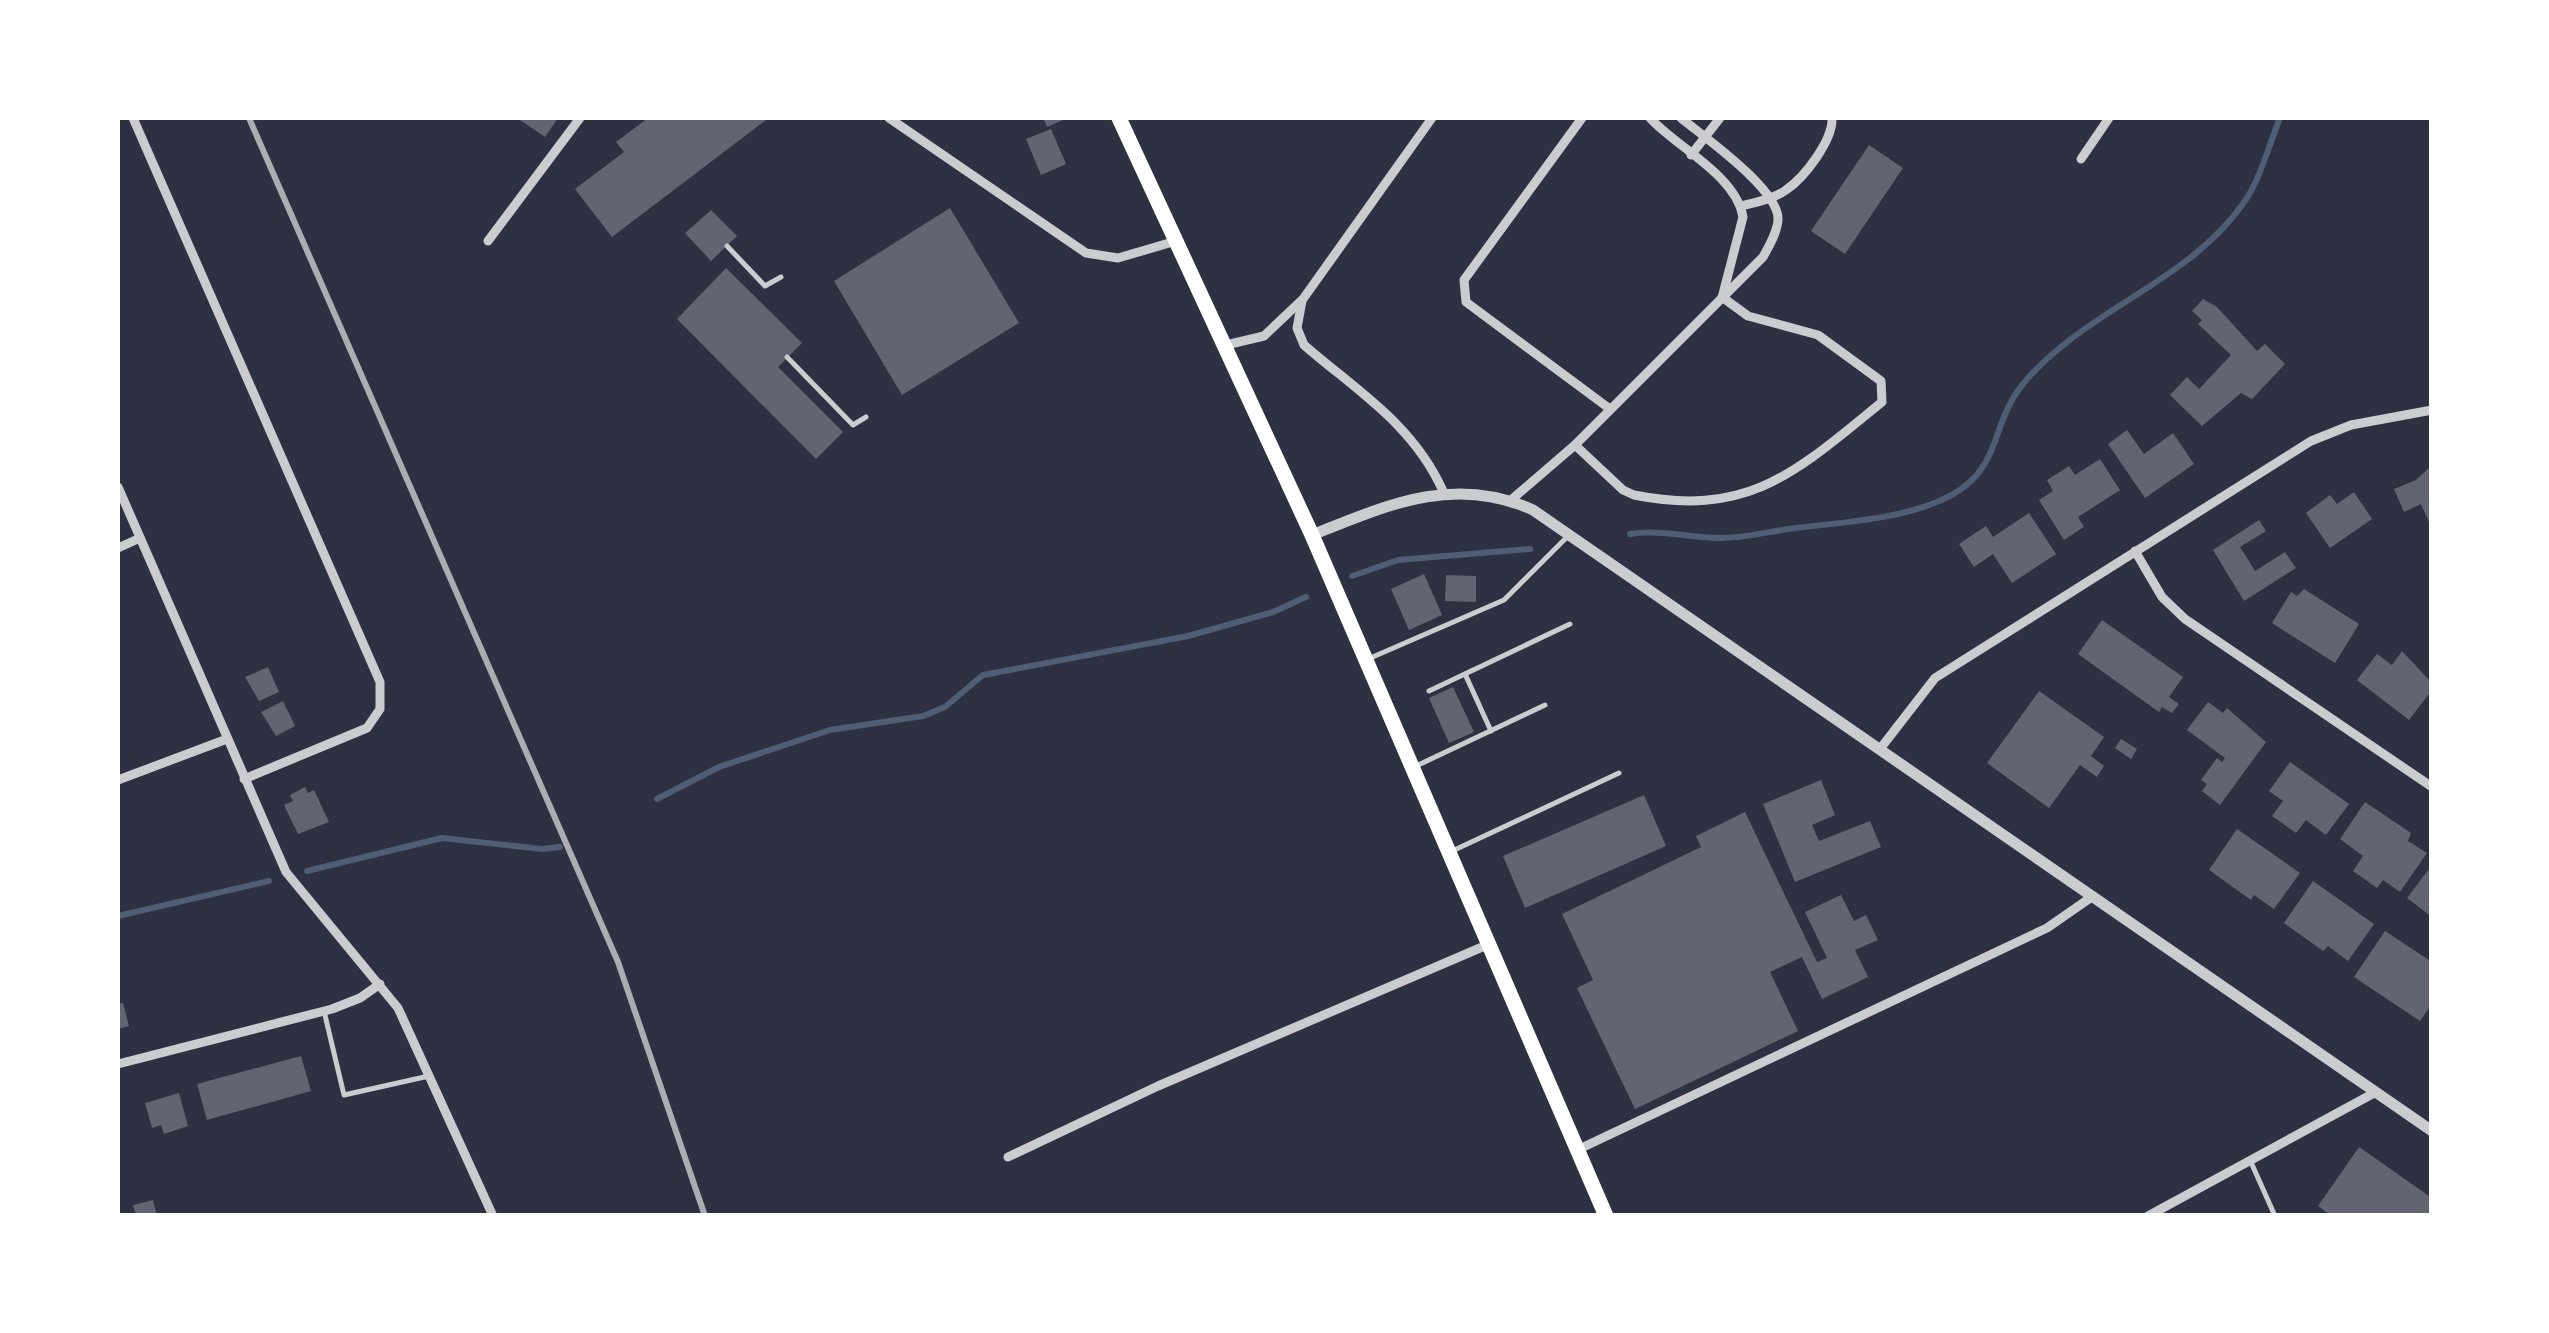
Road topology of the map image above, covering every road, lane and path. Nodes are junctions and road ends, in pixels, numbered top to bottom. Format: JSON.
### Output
{"nodes":[{"id":1,"x":133,"y":118,"type":"edge"},
{"id":2,"x":580,"y":118,"type":"edge"},
{"id":3,"x":889,"y":118,"type":"edge"},
{"id":4,"x":1119,"y":118,"type":"edge"},
{"id":5,"x":1432,"y":118,"type":"edge"},
{"id":6,"x":1582,"y":118,"type":"edge"},
{"id":7,"x":1650,"y":118,"type":"edge"},
{"id":8,"x":1681,"y":118,"type":"edge"},
{"id":9,"x":1720,"y":118,"type":"edge"},
{"id":10,"x":1832,"y":118,"type":"edge"},
{"id":11,"x":2109,"y":118,"type":"edge"},
{"id":12,"x":1705,"y":138,"type":"junction"},
{"id":13,"x":1691,"y":156,"type":"junction"},
{"id":14,"x":2081,"y":159,"type":"dead end"},
{"id":15,"x":1771,"y":197,"type":"junction"},
{"id":16,"x":1742,"y":206,"type":"junction"},
{"id":17,"x":1177,"y":240,"type":"junction"},
{"id":18,"x":488,"y":241,"type":"dead end"},
{"id":19,"x":727,"y":246,"type":"dead end"},
{"id":20,"x":781,"y":276,"type":"dead end"},
{"id":21,"x":1722,"y":297,"type":"junction"},
{"id":22,"x":1302,"y":299,"type":"junction"},
{"id":23,"x":1226,"y":344,"type":"junction"},
{"id":24,"x":787,"y":357,"type":"dead end"},
{"id":25,"x":1610,"y":409,"type":"junction"},
{"id":26,"x":2432,"y":410,"type":"edge"},
{"id":27,"x":866,"y":417,"type":"dead end"},
{"id":28,"x":1575,"y":445,"type":"junction"},
{"id":29,"x":118,"y":486,"type":"edge"},
{"id":30,"x":1443,"y":491,"type":"junction"},
{"id":31,"x":1510,"y":500,"type":"junction"},
{"id":32,"x":1312,"y":534,"type":"junction"},
{"id":33,"x":1570,"y":534,"type":"junction"},
{"id":34,"x":140,"y":538,"type":"junction"},
{"id":35,"x":118,"y":548,"type":"edge"},
{"id":36,"x":2136,"y":551,"type":"junction"},
{"id":37,"x":1570,"y":624,"type":"dead end"},
{"id":38,"x":1366,"y":660,"type":"junction"},
{"id":39,"x":1464,"y":674,"type":"junction"},
{"id":40,"x":1429,"y":690,"type":"dead end"},
{"id":41,"x":1545,"y":705,"type":"dead end"},
{"id":42,"x":1491,"y":730,"type":"junction"},
{"id":43,"x":227,"y":739,"type":"junction"},
{"id":44,"x":1880,"y":749,"type":"junction"},
{"id":45,"x":1412,"y":768,"type":"junction"},
{"id":46,"x":1619,"y":773,"type":"dead end"},
{"id":47,"x":244,"y":778,"type":"junction"},
{"id":48,"x":118,"y":780,"type":"edge"},
{"id":49,"x":2432,"y":787,"type":"edge"},
{"id":50,"x":1448,"y":853,"type":"junction"},
{"id":51,"x":2092,"y":896,"type":"junction"},
{"id":52,"x":1487,"y":945,"type":"junction"},
{"id":53,"x":380,"y":984,"type":"junction"},
{"id":54,"x":324,"y":1010,"type":"junction"},
{"id":55,"x":118,"y":1064,"type":"edge"},
{"id":56,"x":432,"y":1076,"type":"junction"},
{"id":57,"x":2376,"y":1092,"type":"junction"},
{"id":58,"x":2432,"y":1130,"type":"edge"},
{"id":59,"x":1578,"y":1150,"type":"junction"},
{"id":60,"x":1008,"y":1157,"type":"dead end"},
{"id":61,"x":2250,"y":1160,"type":"junction"},
{"id":62,"x":493,"y":1216,"type":"edge"},
{"id":63,"x":1606,"y":1216,"type":"edge"},
{"id":64,"x":2148,"y":1216,"type":"edge"},
{"id":65,"x":2275,"y":1216,"type":"edge"}],
"edges":[{"from":1,"to":47,"type":"street"},
{"from":2,"to":18,"type":"street"},
{"from":3,"to":17,"type":"street"},
{"from":4,"to":17,"type":"main road"},
{"from":5,"to":22,"type":"street"},
{"from":6,"to":25,"type":"street"},
{"from":7,"to":13,"type":"street"},
{"from":8,"to":12,"type":"street"},
{"from":9,"to":12,"type":"street"},
{"from":10,"to":15,"type":"street"},
{"from":11,"to":14,"type":"street"},
{"from":12,"to":13,"type":"street"},
{"from":12,"to":15,"type":"street"},
{"from":13,"to":16,"type":"street"},
{"from":15,"to":16,"type":"street"},
{"from":15,"to":21,"type":"street"},
{"from":16,"to":21,"type":"street"},
{"from":17,"to":23,"type":"main road"},
{"from":19,"to":20,"type":"lane"},
{"from":21,"to":25,"type":"street"},
{"from":21,"to":28,"type":"street"},
{"from":22,"to":23,"type":"street"},
{"from":22,"to":30,"type":"street"},
{"from":23,"to":32,"type":"main road"},
{"from":24,"to":27,"type":"lane"},
{"from":25,"to":28,"type":"street"},
{"from":26,"to":36,"type":"street"},
{"from":28,"to":31,"type":"street"},
{"from":29,"to":34,"type":"street"},
{"from":30,"to":31,"type":"street"},
{"from":30,"to":32,"type":"street"},
{"from":31,"to":33,"type":"street"},
{"from":32,"to":38,"type":"main road"},
{"from":33,"to":38,"type":"lane"},
{"from":33,"to":44,"type":"street"},
{"from":34,"to":35,"type":"street"},
{"from":34,"to":43,"type":"street"},
{"from":36,"to":44,"type":"street"},
{"from":36,"to":49,"type":"street"},
{"from":37,"to":39,"type":"lane"},
{"from":38,"to":45,"type":"main road"},
{"from":39,"to":40,"type":"lane"},
{"from":39,"to":42,"type":"lane"},
{"from":41,"to":42,"type":"lane"},
{"from":42,"to":45,"type":"lane"},
{"from":43,"to":47,"type":"street"},
{"from":43,"to":48,"type":"street"},
{"from":44,"to":51,"type":"street"},
{"from":45,"to":50,"type":"main road"},
{"from":46,"to":50,"type":"lane"},
{"from":47,"to":53,"type":"street"},
{"from":50,"to":52,"type":"main road"},
{"from":51,"to":57,"type":"street"},
{"from":51,"to":59,"type":"street"},
{"from":52,"to":59,"type":"main road"},
{"from":52,"to":60,"type":"street"},
{"from":53,"to":54,"type":"street"},
{"from":53,"to":56,"type":"street"},
{"from":54,"to":55,"type":"street"},
{"from":54,"to":56,"type":"lane"},
{"from":56,"to":62,"type":"street"},
{"from":57,"to":58,"type":"street"},
{"from":57,"to":61,"type":"street"},
{"from":59,"to":63,"type":"main road"},
{"from":61,"to":64,"type":"street"},
{"from":61,"to":65,"type":"lane"}]}
